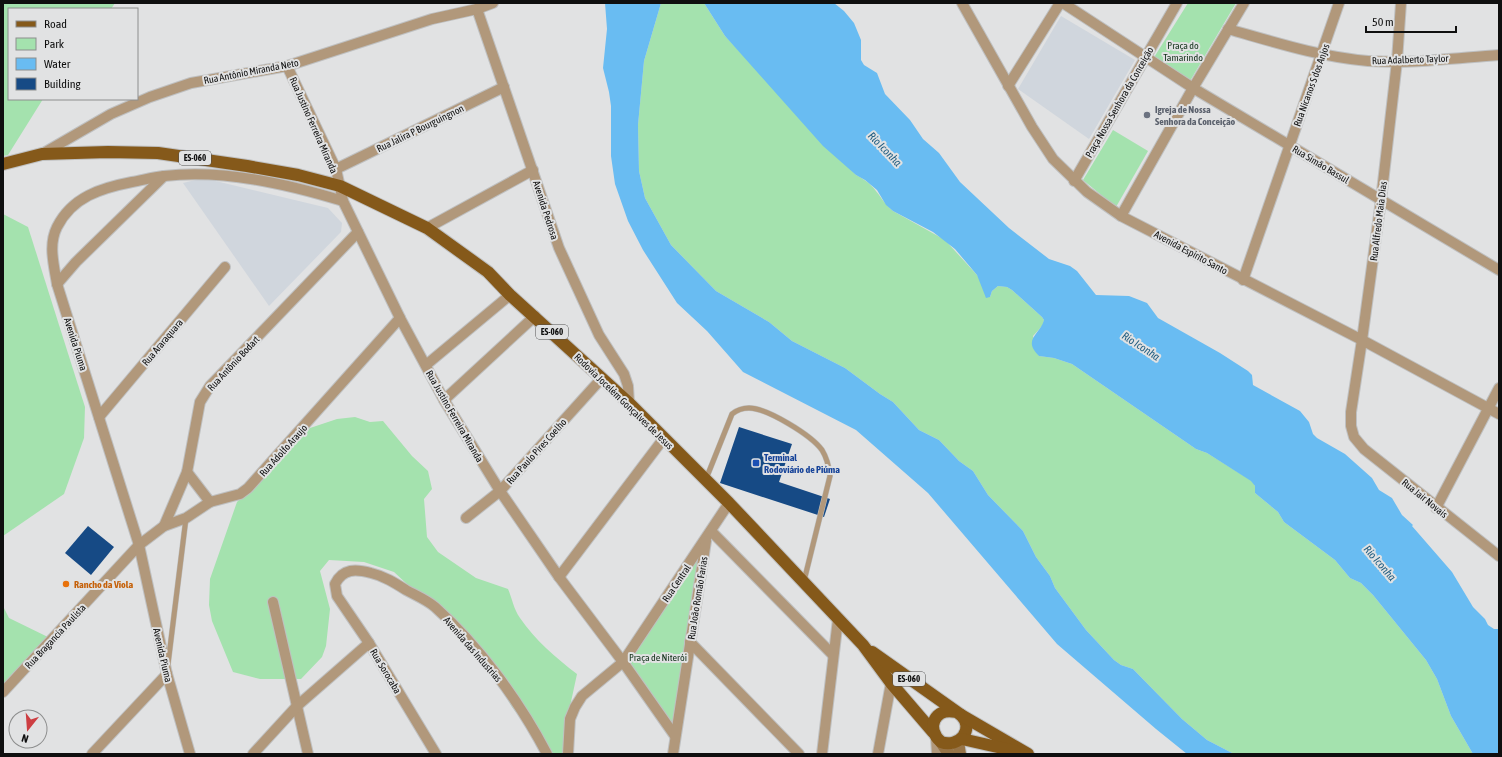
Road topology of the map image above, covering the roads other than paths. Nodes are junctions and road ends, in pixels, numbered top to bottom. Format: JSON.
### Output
{"nodes":[{"id":1,"x":493,"y":3,"type":"edge"},
{"id":2,"x":962,"y":3,"type":"edge"},
{"id":3,"x":1061,"y":3,"type":"edge"},
{"id":4,"x":1177,"y":3,"type":"edge"},
{"id":5,"x":1244,"y":3,"type":"edge"},
{"id":6,"x":1339,"y":3,"type":"edge"},
{"id":7,"x":1401,"y":3,"type":"edge"},
{"id":8,"x":477,"y":9,"type":"junction"},
{"id":9,"x":1228,"y":29,"type":"junction"},
{"id":10,"x":1323,"y":54,"type":"junction"},
{"id":11,"x":1499,"y":55,"type":"edge"},
{"id":12,"x":1145,"y":57,"type":"junction"},
{"id":13,"x":1397,"y":61,"type":"junction"},
{"id":14,"x":287,"y":66,"type":"junction"},
{"id":15,"x":1008,"y":86,"type":"junction"},
{"id":16,"x":504,"y":87,"type":"junction"},
{"id":17,"x":1193,"y":88,"type":"junction"},
{"id":18,"x":1288,"y":145,"type":"junction"},
{"id":19,"x":42,"y":154,"type":"junction"},
{"id":20,"x":3,"y":164,"type":"edge"},
{"id":21,"x":336,"y":169,"type":"junction"},
{"id":22,"x":533,"y":170,"type":"junction"},
{"id":23,"x":165,"y":176,"type":"junction"},
{"id":24,"x":1074,"y":181,"type":"junction"},
{"id":25,"x":340,"y":186,"type":"junction"},
{"id":26,"x":1381,"y":200,"type":"junction"},
{"id":27,"x":343,"y":201,"type":"junction"},
{"id":28,"x":1121,"y":216,"type":"junction"},
{"id":29,"x":427,"y":228,"type":"junction"},
{"id":30,"x":358,"y":232,"type":"junction"},
{"id":31,"x":224,"y":267,"type":"dead end"},
{"id":32,"x":1499,"y":270,"type":"edge"},
{"id":33,"x":1243,"y":280,"type":"junction"},
{"id":34,"x":57,"y":284,"type":"junction"},
{"id":35,"x":510,"y":295,"type":"junction"},
{"id":36,"x":535,"y":316,"type":"junction"},
{"id":37,"x":400,"y":318,"type":"junction"},
{"id":38,"x":1362,"y":340,"type":"junction"},
{"id":39,"x":426,"y":365,"type":"junction"},
{"id":40,"x":601,"y":379,"type":"junction"},
{"id":41,"x":1499,"y":388,"type":"edge"},
{"id":42,"x":444,"y":400,"type":"junction"},
{"id":43,"x":629,"y":404,"type":"junction"},
{"id":44,"x":1489,"y":408,"type":"junction"},
{"id":45,"x":1499,"y":414,"type":"edge"},
{"id":46,"x":99,"y":416,"type":"junction"},
{"id":47,"x":1354,"y":437,"type":"joint"},
{"id":48,"x":664,"y":438,"type":"junction"},
{"id":49,"x":187,"y":472,"type":"junction"},
{"id":50,"x":705,"y":480,"type":"junction"},
{"id":51,"x":500,"y":491,"type":"junction"},
{"id":52,"x":210,"y":502,"type":"junction"},
{"id":53,"x":729,"y":503,"type":"junction"},
{"id":54,"x":1436,"y":508,"type":"junction"},
{"id":55,"x":186,"y":518,"type":"junction"},
{"id":56,"x":466,"y":518,"type":"dead end"},
{"id":57,"x":164,"y":526,"type":"junction"},
{"id":58,"x":709,"y":534,"type":"junction"},
{"id":59,"x":139,"y":545,"type":"junction"},
{"id":60,"x":1499,"y":556,"type":"edge"},
{"id":61,"x":559,"y":577,"type":"junction"},
{"id":62,"x":803,"y":583,"type":"junction"},
{"id":63,"x":334,"y":588,"type":"joint"},
{"id":64,"x":273,"y":602,"type":"dead end"},
{"id":65,"x":838,"y":619,"type":"junction"},
{"id":66,"x":690,"y":642,"type":"junction"},
{"id":67,"x":369,"y":643,"type":"junction"},
{"id":68,"x":863,"y":645,"type":"junction"},
{"id":69,"x":833,"y":655,"type":"junction"},
{"id":70,"x":623,"y":662,"type":"junction"},
{"id":71,"x":167,"y":674,"type":"junction"},
{"id":72,"x":891,"y":683,"type":"junction"},
{"id":73,"x":3,"y":692,"type":"edge"},
{"id":74,"x":297,"y":706,"type":"junction"},
{"id":75,"x":958,"y":714,"type":"junction"},
{"id":76,"x":675,"y":736,"type":"junction"},
{"id":77,"x":937,"y":737,"type":"junction"},
{"id":78,"x":960,"y":745,"type":"edge"},
{"id":79,"x":999,"y":750,"type":"edge"},
{"id":80,"x":92,"y":754,"type":"edge"},
{"id":81,"x":190,"y":754,"type":"edge"},
{"id":82,"x":253,"y":754,"type":"edge"},
{"id":83,"x":308,"y":754,"type":"edge"},
{"id":84,"x":436,"y":754,"type":"edge"},
{"id":85,"x":547,"y":754,"type":"edge"},
{"id":86,"x":568,"y":754,"type":"edge"},
{"id":87,"x":673,"y":754,"type":"edge"},
{"id":88,"x":799,"y":754,"type":"edge"},
{"id":89,"x":822,"y":754,"type":"edge"},
{"id":90,"x":878,"y":754,"type":"edge"},
{"id":91,"x":937,"y":754,"type":"edge"},
{"id":92,"x":949,"y":754,"type":"edge"},
{"id":93,"x":1027,"y":754,"type":"edge"}],
"edges":[{"from":1,"to":8,"type":"street","name":"Rua Antônio Miranda Neto"},
{"from":2,"to":15,"type":"street","name":"Avenida Espírito Santo"},
{"from":3,"to":12,"type":"street","name":"Rua Simão Bassul"},
{"from":3,"to":15,"type":"street"},
{"from":4,"to":12,"type":"street","name":"Praça Nossa Senhora da Conceição"},
{"from":5,"to":9,"type":"street"},
{"from":6,"to":10,"type":"street","name":"Rua Nicanos S dos Anjos"},
{"from":7,"to":13,"type":"street","name":"Rua Alfredo Maia Dias"},
{"from":8,"to":14,"type":"street","name":"Rua Antônio Miranda Neto"},
{"from":8,"to":16,"type":"street","name":"Avenida Pedrosa"},
{"from":9,"to":10,"type":"street","name":"Rua Adalberto Taylor"},
{"from":9,"to":17,"type":"street"},
{"from":10,"to":13,"type":"street","name":"Rua Adalberto Taylor"},
{"from":10,"to":18,"type":"street","name":"Rua Nicanos S dos Anjos"},
{"from":11,"to":13,"type":"street","name":"Rua Adalberto Taylor"},
{"from":12,"to":17,"type":"street","name":"Rua Simão Bassul"},
{"from":12,"to":24,"type":"street","name":"Praça Nossa Senhora da Conceição"},
{"from":13,"to":26,"type":"street","name":"Rua Alfredo Maia Dias"},
{"from":14,"to":19,"type":"street","name":"Rua Antônio Miranda Neto"},
{"from":14,"to":21,"type":"street","name":"Rua Justino Ferreira Miranda"},
{"from":15,"to":24,"type":"street","name":"Avenida Espírito Santo"},
{"from":16,"to":21,"type":"street","name":"Rua Jalira P Bourguingnon"},
{"from":16,"to":22,"type":"street","name":"Avenida Pedrosa"},
{"from":17,"to":18,"type":"street","name":"Rua Simão Bassul"},
{"from":17,"to":28,"type":"street"},
{"from":18,"to":26,"type":"street","name":"Rua Simão Bassul"},
{"from":18,"to":33,"type":"street","name":"Rua Nicanos S dos Anjos"},
{"from":19,"to":20,"type":"main road","name":"Rodovia Jocelém Gonçalves de Jesus","number":"ES-060"},
{"from":19,"to":25,"type":"main road","name":"Rodovia Jocelém Gonçalves de Jesus","number":"ES-060"},
{"from":21,"to":25,"type":"street","name":"Rua Justino Ferreira Miranda"},
{"from":22,"to":29,"type":"street"},
{"from":22,"to":43,"type":"street","name":"Avenida Pedrosa"},
{"from":23,"to":27,"type":"street","name":"Avenida Piuma"},
{"from":23,"to":34,"type":"street"},
{"from":23,"to":34,"type":"street","name":"Avenida Piuma"},
{"from":24,"to":28,"type":"street","name":"Avenida Espírito Santo"},
{"from":25,"to":27,"type":"street","name":"Rua Justino Ferreira Miranda"},
{"from":25,"to":29,"type":"main road","name":"Rodovia Jocelém Gonçalves de Jesus","number":"ES-060"},
{"from":26,"to":32,"type":"street","name":"Rua Simão Bassul"},
{"from":26,"to":38,"type":"street","name":"Rua Alfredo Maia Dias"},
{"from":27,"to":30,"type":"street","name":"Rua Justino Ferreira Miranda"},
{"from":28,"to":33,"type":"street","name":"Avenida Espírito Santo"},
{"from":29,"to":35,"type":"main road","name":"Rodovia Jocelém Gonçalves de Jesus","number":"ES-060"},
{"from":30,"to":37,"type":"street","name":"Rua Justino Ferreira Miranda"},
{"from":30,"to":49,"type":"street","name":"Rua Antônio Bodart"},
{"from":31,"to":46,"type":"street","name":"Rua Araraquara"},
{"from":33,"to":38,"type":"street","name":"Avenida Espírito Santo"},
{"from":34,"to":46,"type":"street","name":"Avenida Piuma"},
{"from":35,"to":36,"type":"main road","name":"Rodovia Jocelém Gonçalves de Jesus","number":"ES-060"},
{"from":35,"to":39,"type":"street"},
{"from":36,"to":40,"type":"main road","name":"Rodovia Jocelém Gonçalves de Jesus","number":"ES-060"},
{"from":36,"to":42,"type":"street"},
{"from":37,"to":39,"type":"street","name":"Rua Justino Ferreira Miranda"},
{"from":37,"to":52,"type":"street","name":"Rua Adolfo Araujo"},
{"from":38,"to":44,"type":"street","name":"Avenida Espírito Santo"},
{"from":38,"to":47,"type":"street","name":"Rua Alfredo Maia Dias"},
{"from":39,"to":42,"type":"street","name":"Rua Justino Ferreira Miranda"},
{"from":40,"to":43,"type":"main road","name":"Rodovia Jocelém Gonçalves de Jesus","number":"ES-060"},
{"from":40,"to":51,"type":"street","name":"Rua Paulo Pires Coelho"},
{"from":41,"to":44,"type":"street"},
{"from":42,"to":51,"type":"street","name":"Rua Justino Ferreira Miranda"},
{"from":43,"to":48,"type":"main road","name":"Rodovia Jocelém Gonçalves de Jesus","number":"ES-060"},
{"from":44,"to":45,"type":"street","name":"Avenida Espírito Santo"},
{"from":44,"to":54,"type":"street"},
{"from":46,"to":59,"type":"street","name":"Avenida Piuma"},
{"from":47,"to":54,"type":"street","name":"Rua Jair Novais"},
{"from":48,"to":50,"type":"main road","name":"Rodovia Jocelém Gonçalves de Jesus","number":"ES-060"},
{"from":48,"to":61,"type":"street"},
{"from":49,"to":52,"type":"street"},
{"from":49,"to":57,"type":"street","name":"Rua Antônio Bodart"},
{"from":50,"to":53,"type":"main road","name":"Rodovia Jocelém Gonçalves de Jesus","number":"ES-060"},
{"from":50,"to":62,"type":"lane"},
{"from":51,"to":56,"type":"street","name":"Rua Paulo Pires Coelho"},
{"from":51,"to":61,"type":"street","name":"Rua Justino Ferreira Miranda"},
{"from":52,"to":55,"type":"street","name":"Rua Adolfo Araujo"},
{"from":53,"to":58,"type":"street","name":"Rua Central"},
{"from":53,"to":62,"type":"main road","name":"Rodovia Jocelém Gonçalves de Jesus","number":"ES-060"},
{"from":54,"to":60,"type":"street","name":"Rua Jair Novais"},
{"from":55,"to":57,"type":"street","name":"Rua Adolfo Araujo"},
{"from":55,"to":71,"type":"lane"},
{"from":57,"to":59,"type":"street","name":"Rua Adolfo Araujo"},
{"from":58,"to":66,"type":"street","name":"Rua João Romão Farias"},
{"from":58,"to":69,"type":"street"},
{"from":58,"to":70,"type":"street","name":"Rua Central"},
{"from":59,"to":71,"type":"street","name":"Avenida Piuma"},
{"from":59,"to":73,"type":"street","name":"Rua Bragancia Paulista"},
{"from":61,"to":70,"type":"street","name":"Rua Justino Ferreira Miranda"},
{"from":62,"to":65,"type":"main road","name":"Rodovia Jocelém Gonçalves de Jesus","number":"ES-060"},
{"from":63,"to":67,"type":"street","name":"Rua Sorocaba"},
{"from":63,"to":85,"type":"street","name":"Avenida das Industrias"},
{"from":64,"to":74,"type":"street"},
{"from":65,"to":68,"type":"main road","name":"Rodovia Jocelém Gonçalves de Jesus","number":"ES-060"},
{"from":65,"to":69,"type":"street"},
{"from":66,"to":76,"type":"street","name":"Rua João Romão Farias"},
{"from":66,"to":88,"type":"street"},
{"from":67,"to":74,"type":"street"},
{"from":67,"to":84,"type":"street","name":"Rua Sorocaba"},
{"from":68,"to":72,"type":"main road","name":"Rodovia Jocelém Gonçalves de Jesus","number":"ES-060"},
{"from":68,"to":75,"type":"main road","name":"Rodovia Jocelém Gonçalves de Jesus","number":"ES-060"},
{"from":69,"to":89,"type":"street"},
{"from":70,"to":76,"type":"street","name":"Rua Justino Ferreira Miranda"},
{"from":70,"to":86,"type":"street","name":"Rua Central"},
{"from":71,"to":80,"type":"street"},
{"from":71,"to":81,"type":"street","name":"Avenida Piuma"},
{"from":72,"to":77,"type":"main road","name":"Rodovia Jocelém Gonçalves de Jesus","number":"ES-060"},
{"from":72,"to":90,"type":"street"},
{"from":74,"to":82,"type":"street"},
{"from":74,"to":83,"type":"street"},
{"from":75,"to":77,"type":"main road"},
{"from":75,"to":78,"type":"main road"},
{"from":75,"to":93,"type":"main road","name":"Rodovia Jocelém Gonçalves de Jesus","number":"ES-060"},
{"from":76,"to":87,"type":"street","name":"Rua João Romão Farias"},
{"from":77,"to":78,"type":"main road","number":"ES-060"},
{"from":77,"to":91,"type":"street"},
{"from":77,"to":92,"type":"main road"},
{"from":78,"to":79,"type":"main road","name":"Rodovia Jocelém Gonçalves de Jesus","number":"ES-060"},
{"from":79,"to":93,"type":"main road","name":"Rodovia Jocelém Gonçalves de Jesus","number":"ES-060"}]}
